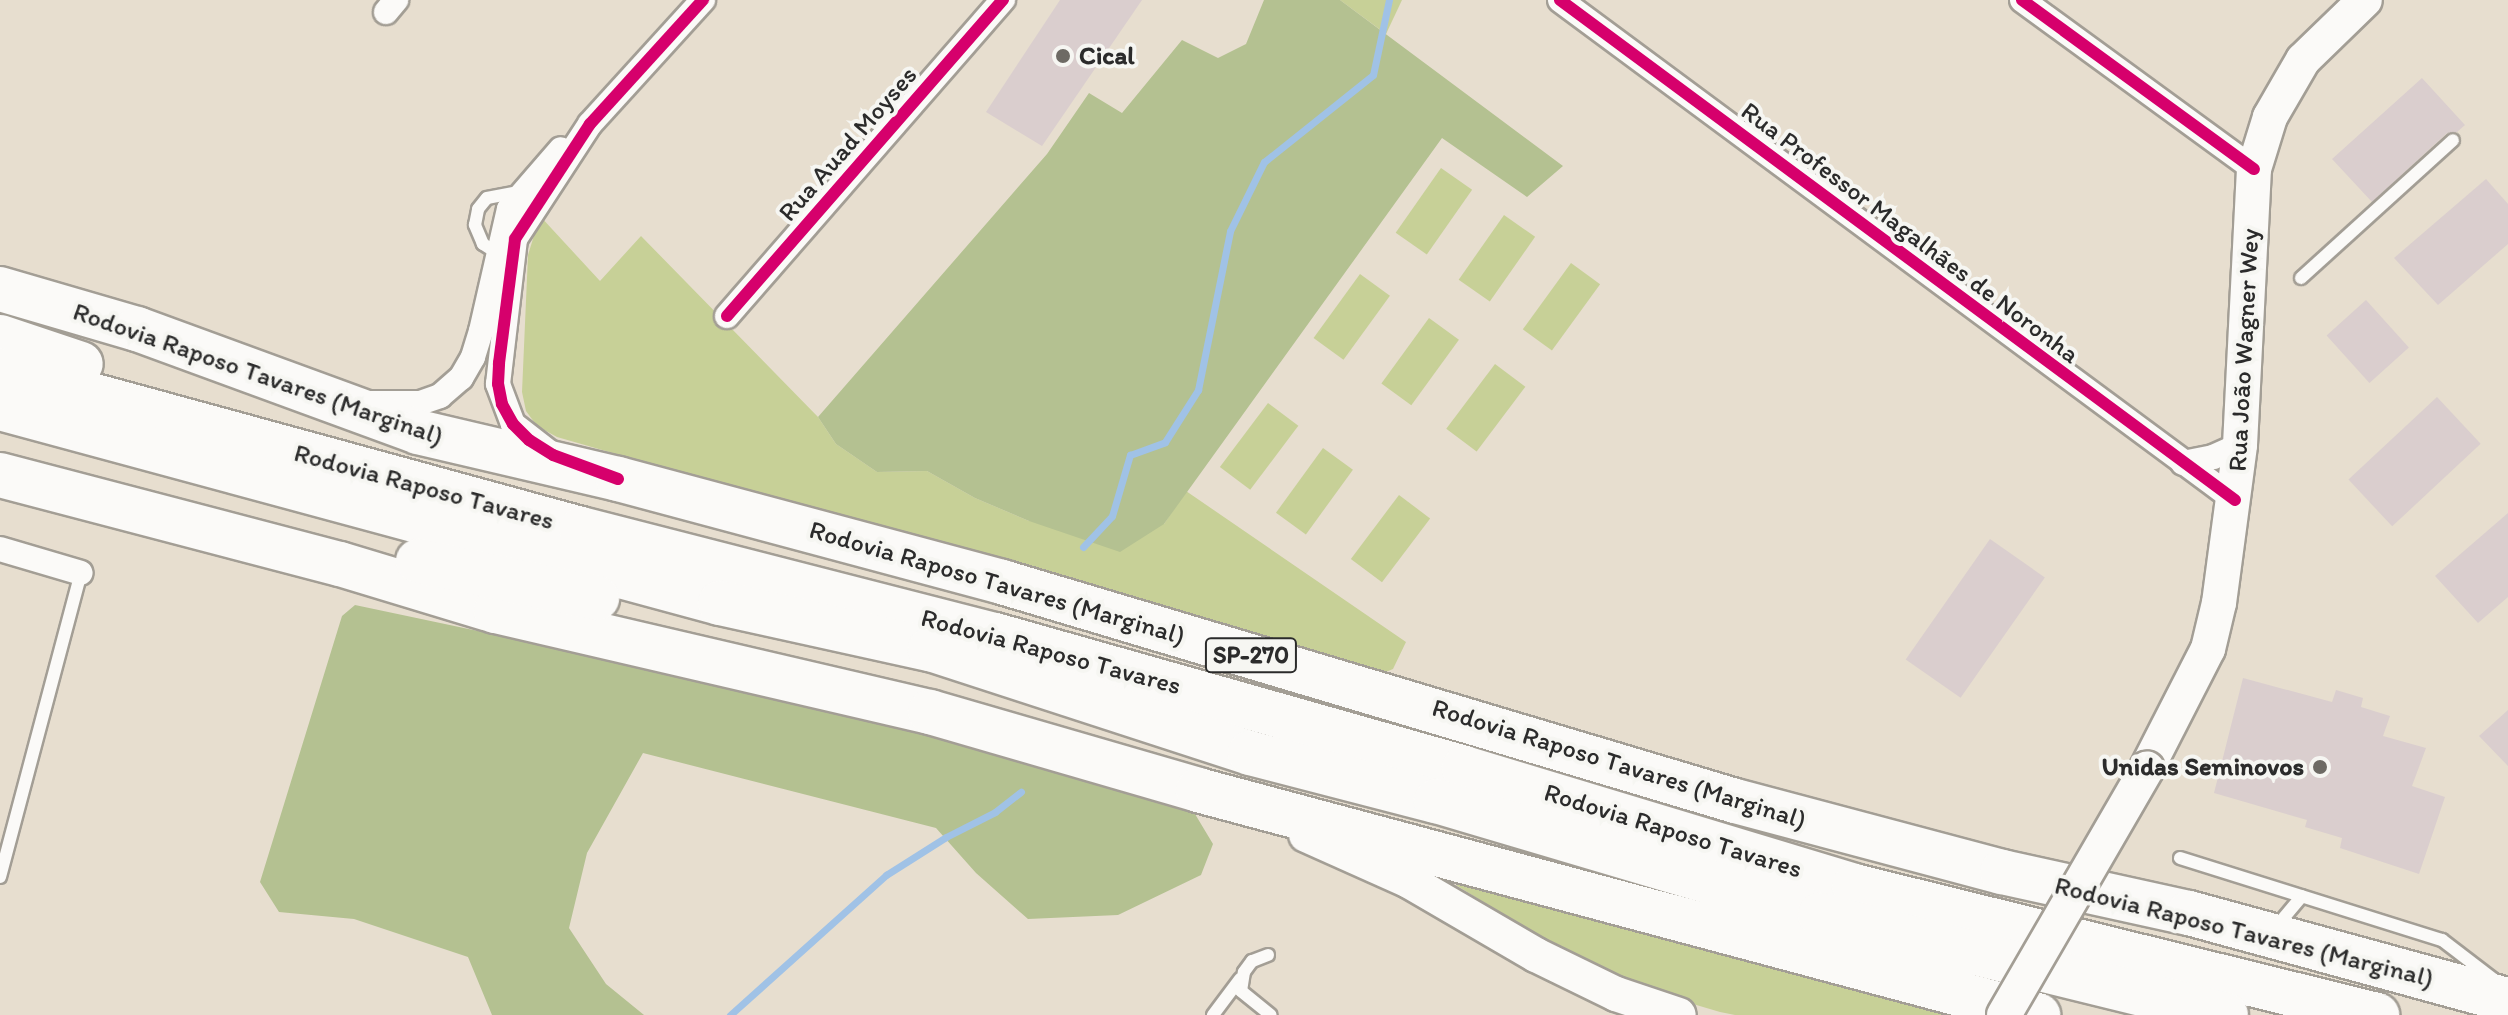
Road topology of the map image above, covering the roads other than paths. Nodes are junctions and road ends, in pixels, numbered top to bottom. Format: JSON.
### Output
{"nodes":[{"id":1,"x":703,"y":0,"type":"edge"},
{"id":2,"x":1003,"y":0,"type":"edge"},
{"id":3,"x":1560,"y":0,"type":"edge"},
{"id":4,"x":2022,"y":0,"type":"edge"},
{"id":5,"x":2365,"y":0,"type":"edge"},
{"id":6,"x":590,"y":124,"type":"junction"},
{"id":7,"x":2453,"y":140,"type":"dead end"},
{"id":8,"x":2254,"y":169,"type":"junction"},
{"id":9,"x":2301,"y":278,"type":"dead end"},
{"id":10,"x":0,"y":289,"type":"edge"},
{"id":11,"x":727,"y":316,"type":"dead end"},
{"id":12,"x":0,"y":337,"type":"edge"},
{"id":13,"x":0,"y":370,"type":"edge"},
{"id":14,"x":334,"y":399,"type":"junction"},
{"id":15,"x":0,"y":408,"type":"edge"},
{"id":16,"x":2240,"y":445,"type":"junction"},
{"id":17,"x":2183,"y":463,"type":"junction"},
{"id":18,"x":4,"y":476,"type":"edge"},
{"id":19,"x":618,"y":479,"type":"junction"},
{"id":20,"x":406,"y":482,"type":"junction"},
{"id":21,"x":2235,"y":500,"type":"junction"},
{"id":22,"x":0,"y":549,"type":"edge"},
{"id":23,"x":81,"y":573,"type":"joint"},
{"id":24,"x":1000,"y":669,"type":"junction"},
{"id":25,"x":1198,"y":790,"type":"junction"},
{"id":26,"x":2180,"y":858,"type":"dead end"},
{"id":27,"x":0,"y":877,"type":"edge"},
{"id":28,"x":2302,"y":896,"type":"junction"},
{"id":29,"x":2269,"y":935,"type":"junction"},
{"id":30,"x":1268,"y":955,"type":"dead end"},
{"id":31,"x":1241,"y":979,"type":"junction"},
{"id":32,"x":2508,"y":991,"type":"edge"},
{"id":33,"x":2508,"y":1000,"type":"edge"},
{"id":34,"x":1213,"y":1015,"type":"edge"},
{"id":35,"x":1271,"y":1015,"type":"edge"},
{"id":36,"x":1679,"y":1015,"type":"edge"},
{"id":37,"x":2004,"y":1015,"type":"edge"},
{"id":38,"x":2038,"y":1015,"type":"edge"},
{"id":39,"x":2226,"y":1015,"type":"edge"},
{"id":40,"x":2377,"y":1015,"type":"edge"}],
"edges":[{"from":1,"to":6,"type":"street"},
{"from":2,"to":11,"type":"street","name":"Rua Auad Moyses"},
{"from":3,"to":17,"type":"street","name":"Rua Professor Magalhães de Noronha"},
{"from":4,"to":8,"type":"street"},
{"from":5,"to":8,"type":"main road","name":"Rua João Wagner Wey"},
{"from":6,"to":14,"type":"street"},
{"from":6,"to":19,"type":"street"},
{"from":7,"to":9,"type":"lane"},
{"from":8,"to":16,"type":"main road","name":"Rua João Wagner Wey"},
{"from":10,"to":14,"type":"highway","name":"Rodovia Raposo Tavares (Marginal)","number":"SP-270"},
{"from":12,"to":20,"type":"highway"},
{"from":13,"to":20,"type":"highway","name":"Rodovia Raposo Tavares","number":"SP-270"},
{"from":14,"to":19,"type":"highway","name":"Rodovia Raposo Tavares (Marginal)","number":"SP-270"},
{"from":15,"to":24,"type":"highway","name":"Rodovia Raposo Tavares"},
{"from":16,"to":17,"type":"street"},
{"from":16,"to":21,"type":"main road","name":"Rua João Wagner Wey"},
{"from":17,"to":21,"type":"street","name":"Rua Professor Magalhães de Noronha"},
{"from":18,"to":24,"type":"highway"},
{"from":18,"to":25,"type":"highway"},
{"from":19,"to":29,"type":"highway","name":"Rodovia Raposo Tavares (Marginal)","number":"SP-270"},
{"from":20,"to":40,"type":"highway","name":"Rodovia Raposo Tavares","number":"SP-270"},
{"from":21,"to":37,"type":"main road","name":"Rua João Wagner Wey","bridge":true},
{"from":22,"to":23,"type":"street"},
{"from":23,"to":27,"type":"lane"},
{"from":24,"to":39,"type":"highway","name":"Rodovia Raposo Tavares"},
{"from":25,"to":36,"type":"main road"},
{"from":25,"to":38,"type":"highway"},
{"from":26,"to":28,"type":"lane"},
{"from":28,"to":29,"type":"lane"},
{"from":28,"to":32,"type":"lane"},
{"from":29,"to":33,"type":"highway","name":"Rodovia Raposo Tavares (Marginal)","number":"SP-270"},
{"from":30,"to":31,"type":"lane"},
{"from":31,"to":34,"type":"lane"},
{"from":31,"to":35,"type":"lane"}]}
